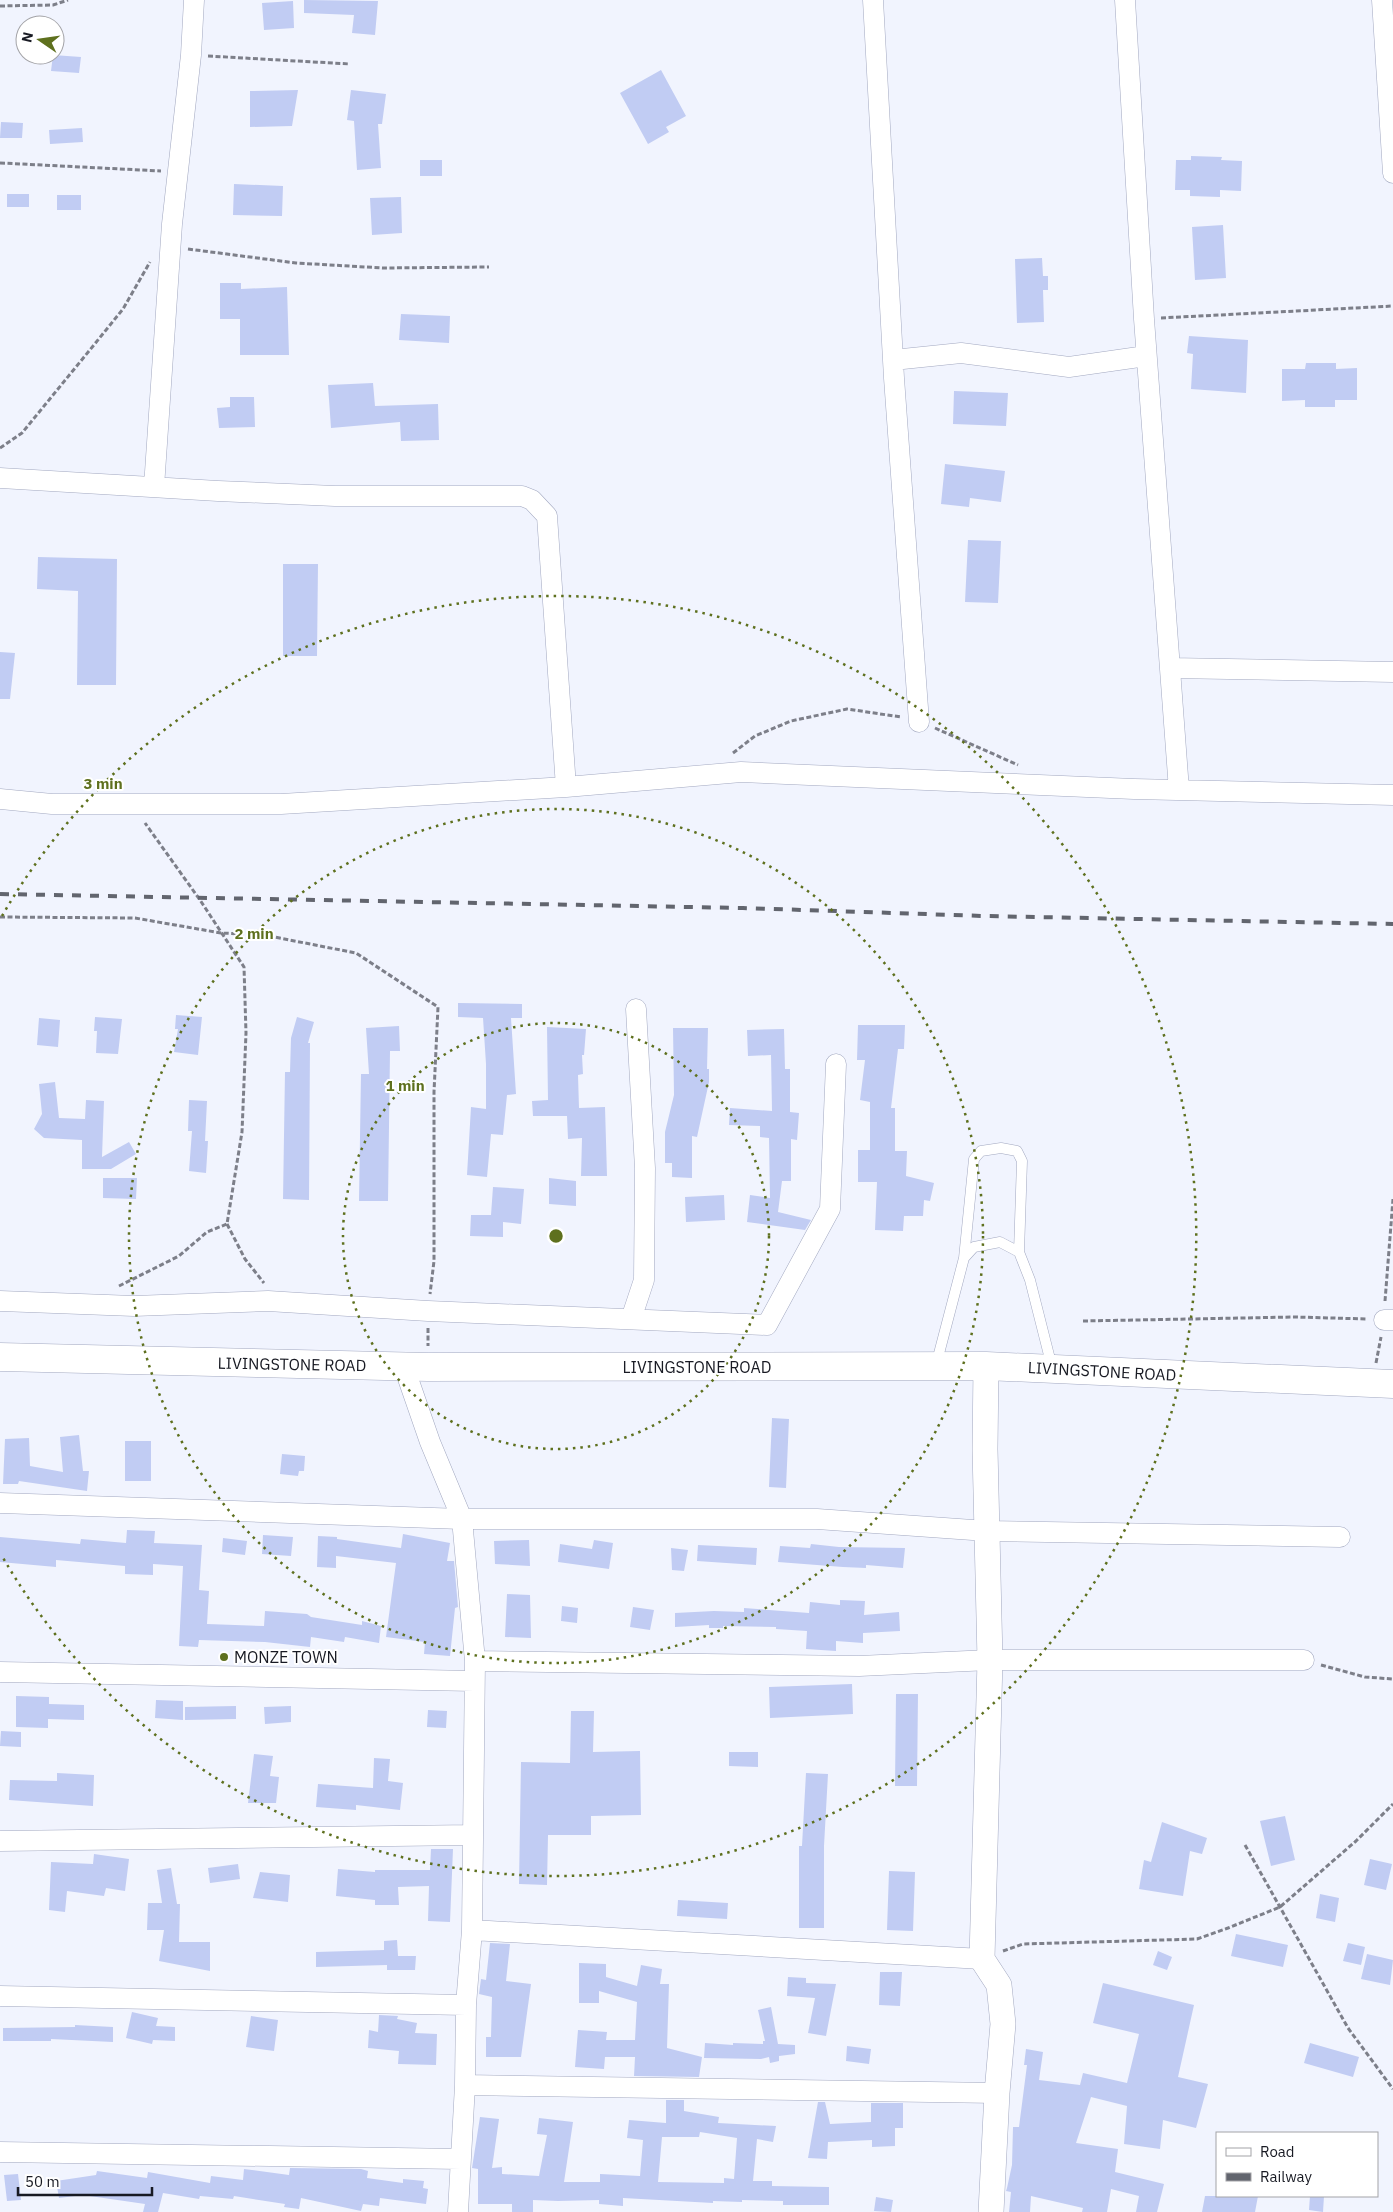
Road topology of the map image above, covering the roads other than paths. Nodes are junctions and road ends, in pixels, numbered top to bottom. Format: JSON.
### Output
{"nodes":[{"id":1,"x":194,"y":0,"type":"edge"},
{"id":2,"x":874,"y":0,"type":"edge"},
{"id":3,"x":1125,"y":0,"type":"edge"},
{"id":4,"x":1382,"y":0,"type":"edge"},
{"id":5,"x":1393,"y":173,"type":"edge"},
{"id":6,"x":1146,"y":356,"type":"junction"},
{"id":7,"x":893,"y":360,"type":"junction"},
{"id":8,"x":0,"y":478,"type":"edge"},
{"id":9,"x":154,"y":487,"type":"junction"},
{"id":10,"x":1170,"y":668,"type":"junction"},
{"id":11,"x":1393,"y":672,"type":"edge"},
{"id":12,"x":919,"y":722,"type":"road end"},
{"id":13,"x":566,"y":787,"type":"junction"},
{"id":14,"x":1179,"y":790,"type":"junction"},
{"id":15,"x":1393,"y":794,"type":"edge"},
{"id":16,"x":0,"y":800,"type":"edge"},
{"id":17,"x":636,"y":1009,"type":"dead end"},
{"id":18,"x":836,"y":1064,"type":"dead end"},
{"id":19,"x":1019,"y":1252,"type":"junction"},
{"id":20,"x":964,"y":1258,"type":"junction"},
{"id":21,"x":0,"y":1301,"type":"edge"},
{"id":22,"x":631,"y":1318,"type":"junction"},
{"id":23,"x":0,"y":1357,"type":"edge"},
{"id":24,"x":936,"y":1366,"type":"junction"},
{"id":25,"x":986,"y":1366,"type":"junction"},
{"id":26,"x":416,"y":1367,"type":"junction"},
{"id":27,"x":1053,"y":1369,"type":"junction"},
{"id":28,"x":1382,"y":1383,"type":"edge"},
{"id":29,"x":0,"y":1503,"type":"edge"},
{"id":30,"x":462,"y":1519,"type":"junction"},
{"id":31,"x":988,"y":1530,"type":"junction"},
{"id":32,"x":1340,"y":1537,"type":"dead end"},
{"id":33,"x":990,"y":1660,"type":"junction"},
{"id":34,"x":1304,"y":1660,"type":"road end"},
{"id":35,"x":475,"y":1671,"type":"junction"},
{"id":36,"x":0,"y":1672,"type":"edge"},
{"id":37,"x":473,"y":1835,"type":"junction"},
{"id":38,"x":0,"y":1841,"type":"edge"},
{"id":39,"x":472,"y":1930,"type":"junction"},
{"id":40,"x":982,"y":1959,"type":"junction"},
{"id":41,"x":0,"y":1996,"type":"edge"},
{"id":42,"x":466,"y":2005,"type":"junction"},
{"id":43,"x":465,"y":2085,"type":"junction"},
{"id":44,"x":997,"y":2093,"type":"junction"},
{"id":45,"x":0,"y":2152,"type":"edge"},
{"id":46,"x":460,"y":2159,"type":"junction"},
{"id":47,"x":458,"y":2212,"type":"edge"},
{"id":48,"x":992,"y":2212,"type":"edge"}],
"edges":[{"from":1,"to":9,"type":"street"},
{"from":2,"to":7,"type":"street"},
{"from":3,"to":6,"type":"street"},
{"from":4,"to":5,"type":"street"},
{"from":6,"to":7,"type":"street"},
{"from":6,"to":10,"type":"street"},
{"from":7,"to":12,"type":"street"},
{"from":8,"to":9,"type":"street"},
{"from":9,"to":13,"type":"street"},
{"from":10,"to":11,"type":"street"},
{"from":10,"to":14,"type":"street"},
{"from":13,"to":14,"type":"street"},
{"from":13,"to":16,"type":"street"},
{"from":14,"to":15,"type":"street"},
{"from":17,"to":22,"type":"street"},
{"from":18,"to":22,"type":"street"},
{"from":19,"to":20,"type":"lane"},
{"from":19,"to":20,"type":"lane"},
{"from":19,"to":27,"type":"lane"},
{"from":20,"to":24,"type":"lane"},
{"from":21,"to":22,"type":"street"},
{"from":23,"to":26,"type":"highway","name":"LIVINGSTONE ROAD"},
{"from":24,"to":25,"type":"highway","name":"LIVINGSTONE ROAD"},
{"from":24,"to":26,"type":"highway","name":"LIVINGSTONE ROAD"},
{"from":25,"to":27,"type":"highway","name":"LIVINGSTONE ROAD"},
{"from":25,"to":31,"type":"street"},
{"from":26,"to":30,"type":"street"},
{"from":27,"to":28,"type":"highway","name":"LIVINGSTONE ROAD"},
{"from":29,"to":30,"type":"street"},
{"from":30,"to":31,"type":"street"},
{"from":30,"to":35,"type":"street"},
{"from":31,"to":32,"type":"street"},
{"from":31,"to":33,"type":"street"},
{"from":33,"to":34,"type":"street"},
{"from":33,"to":35,"type":"street"},
{"from":33,"to":40,"type":"street"},
{"from":35,"to":36,"type":"street"},
{"from":35,"to":37,"type":"street"},
{"from":37,"to":38,"type":"street"},
{"from":37,"to":39,"type":"street"},
{"from":39,"to":40,"type":"street"},
{"from":39,"to":42,"type":"street"},
{"from":40,"to":44,"type":"street"},
{"from":41,"to":42,"type":"street"},
{"from":42,"to":43,"type":"street"},
{"from":43,"to":44,"type":"street"},
{"from":43,"to":46,"type":"street"},
{"from":44,"to":48,"type":"street"},
{"from":45,"to":46,"type":"street"},
{"from":46,"to":47,"type":"street"}]}
